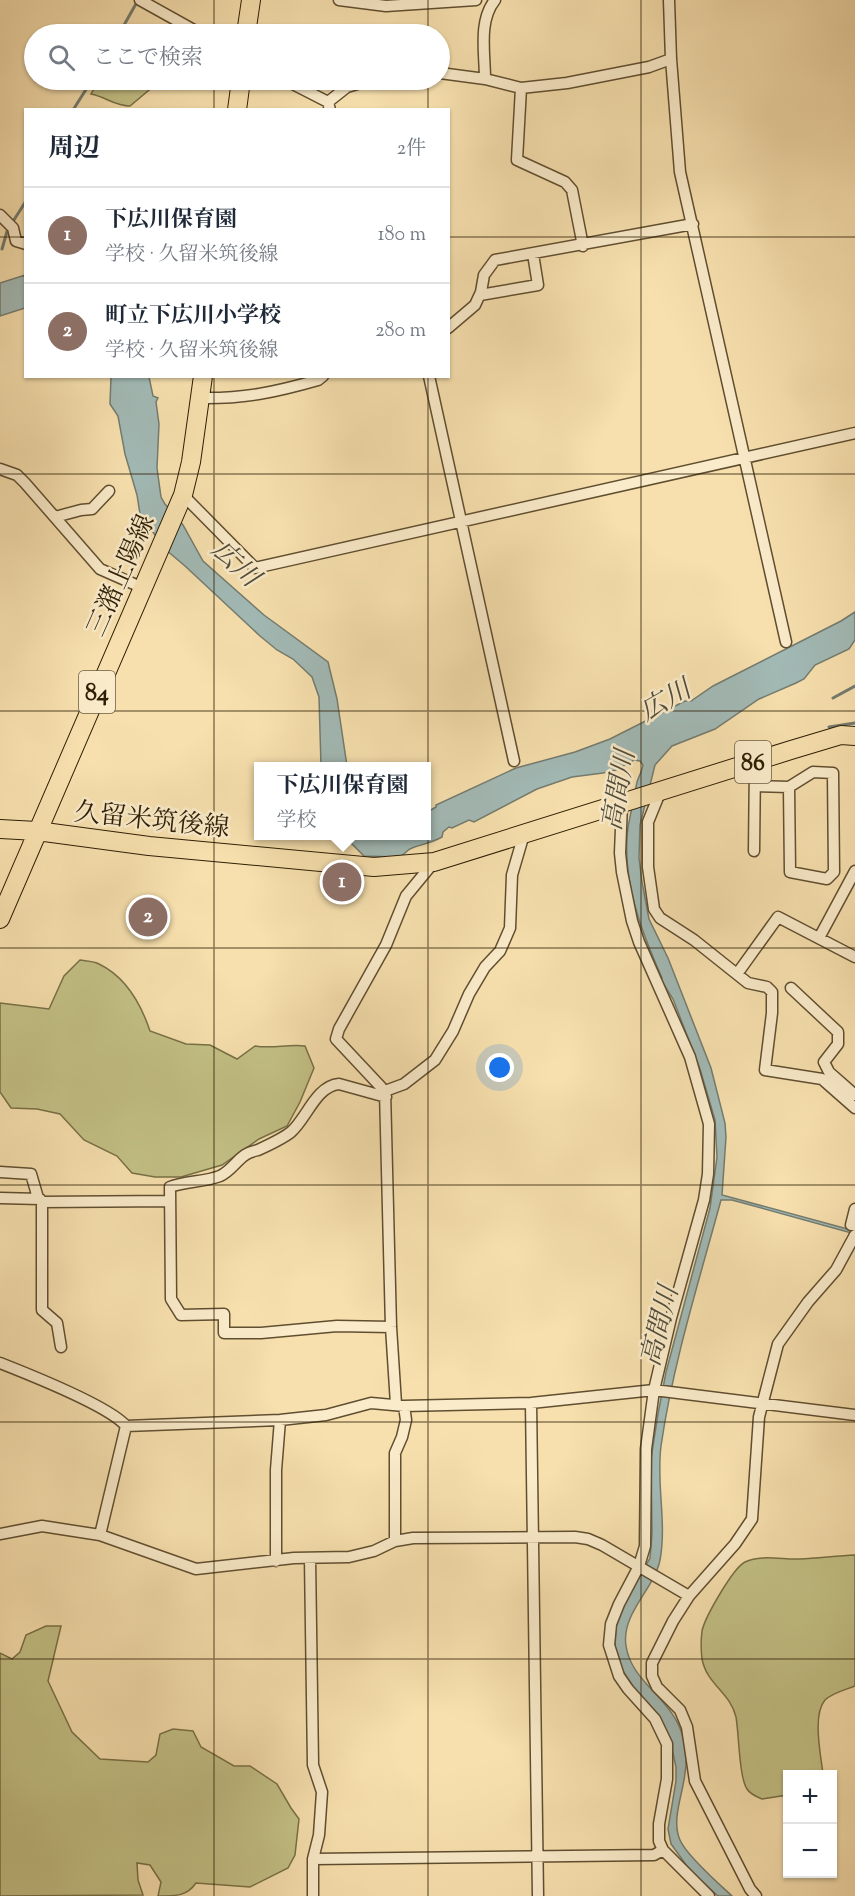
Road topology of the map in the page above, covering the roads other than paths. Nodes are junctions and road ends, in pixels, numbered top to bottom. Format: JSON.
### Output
{"nodes":[{"id":1,"x":140,"y":0,"type":"edge"},
{"id":2,"x":251,"y":0,"type":"edge"},
{"id":3,"x":339,"y":0,"type":"edge"},
{"id":4,"x":476,"y":0,"type":"edge"},
{"id":5,"x":495,"y":0,"type":"edge"},
{"id":6,"x":669,"y":0,"type":"edge"},
{"id":7,"x":183,"y":24,"type":"edge"},
{"id":8,"x":247,"y":24,"type":"edge"},
{"id":9,"x":671,"y":59,"type":"junction"},
{"id":10,"x":450,"y":75,"type":"edge"},
{"id":11,"x":485,"y":80,"type":"junction"},
{"id":12,"x":521,"y":88,"type":"junction"},
{"id":13,"x":240,"y":90,"type":"edge"},
{"id":14,"x":302,"y":90,"type":"edge"},
{"id":15,"x":344,"y":90,"type":"edge"},
{"id":16,"x":329,"y":106,"type":"edge"},
{"id":17,"x":237,"y":108,"type":"edge"},
{"id":18,"x":0,"y":214,"type":"edge"},
{"id":19,"x":693,"y":224,"type":"junction"},
{"id":20,"x":24,"y":243,"type":"edge"},
{"id":21,"x":583,"y":246,"type":"junction"},
{"id":22,"x":533,"y":254,"type":"junction"},
{"id":23,"x":480,"y":295,"type":"junction"},
{"id":24,"x":450,"y":326,"type":"edge"},
{"id":25,"x":203,"y":378,"type":"edge"},
{"id":26,"x":320,"y":378,"type":"edge"},
{"id":27,"x":429,"y":378,"type":"edge"},
{"id":28,"x":200,"y":398,"type":"junction"},
{"id":29,"x":855,"y":433,"type":"edge"},
{"id":30,"x":745,"y":458,"type":"junction"},
{"id":31,"x":0,"y":469,"type":"edge"},
{"id":32,"x":109,"y":491,"type":"dead end"},
{"id":33,"x":181,"y":500,"type":"junction"},
{"id":34,"x":55,"y":517,"type":"junction"},
{"id":35,"x":462,"y":522,"type":"junction"},
{"id":36,"x":143,"y":588,"type":"junction"},
{"id":37,"x":786,"y":642,"type":"dead end"},
{"id":38,"x":855,"y":736,"type":"edge"},
{"id":39,"x":514,"y":761,"type":"dead end"},
{"id":40,"x":755,"y":762,"type":"junction"},
{"id":41,"x":755,"y":786,"type":"junction"},
{"id":42,"x":789,"y":787,"type":"junction"},
{"id":43,"x":657,"y":791,"type":"junction"},
{"id":44,"x":624,"y":803,"type":"junction"},
{"id":45,"x":0,"y":829,"type":"edge"},
{"id":46,"x":37,"y":831,"type":"junction"},
{"id":47,"x":524,"y":834,"type":"junction"},
{"id":48,"x":754,"y":851,"type":"dead end"},
{"id":49,"x":434,"y":862,"type":"junction"},
{"id":50,"x":855,"y":871,"type":"edge"},
{"id":51,"x":0,"y":919,"type":"edge"},
{"id":52,"x":819,"y":938,"type":"junction"},
{"id":53,"x":855,"y":957,"type":"edge"},
{"id":54,"x":737,"y":974,"type":"junction"},
{"id":55,"x":791,"y":988,"type":"dead end"},
{"id":56,"x":383,"y":1092,"type":"junction"},
{"id":57,"x":855,"y":1095,"type":"edge"},
{"id":58,"x":855,"y":1108,"type":"edge"},
{"id":59,"x":0,"y":1172,"type":"edge"},
{"id":60,"x":0,"y":1198,"type":"edge"},
{"id":61,"x":41,"y":1201,"type":"junction"},
{"id":62,"x":170,"y":1201,"type":"junction"},
{"id":63,"x":855,"y":1209,"type":"edge"},
{"id":64,"x":855,"y":1225,"type":"edge"},
{"id":65,"x":855,"y":1235,"type":"edge"},
{"id":66,"x":391,"y":1327,"type":"junction"},
{"id":67,"x":61,"y":1347,"type":"dead end"},
{"id":68,"x":0,"y":1363,"type":"edge"},
{"id":69,"x":654,"y":1390,"type":"junction"},
{"id":70,"x":531,"y":1404,"type":"junction"},
{"id":71,"x":763,"y":1404,"type":"junction"},
{"id":72,"x":400,"y":1405,"type":"junction"},
{"id":73,"x":855,"y":1415,"type":"edge"},
{"id":74,"x":280,"y":1420,"type":"junction"},
{"id":75,"x":126,"y":1425,"type":"junction"},
{"id":76,"x":0,"y":1534,"type":"edge"},
{"id":77,"x":100,"y":1535,"type":"junction"},
{"id":78,"x":533,"y":1538,"type":"junction"},
{"id":79,"x":395,"y":1541,"type":"junction"},
{"id":80,"x":310,"y":1558,"type":"junction"},
{"id":81,"x":276,"y":1561,"type":"junction"},
{"id":82,"x":641,"y":1568,"type":"junction"},
{"id":83,"x":689,"y":1596,"type":"junction"},
{"id":84,"x":663,"y":1850,"type":"junction"},
{"id":85,"x":538,"y":1856,"type":"junction"},
{"id":86,"x":313,"y":1859,"type":"junction"},
{"id":87,"x":313,"y":1896,"type":"edge"},
{"id":88,"x":538,"y":1896,"type":"edge"},
{"id":89,"x":709,"y":1896,"type":"edge"},
{"id":90,"x":756,"y":1896,"type":"edge"}],
"edges":[{"from":1,"to":7,"type":"street"},
{"from":2,"to":8,"type":"main road"},
{"from":3,"to":4,"type":"street"},
{"from":5,"to":11,"type":"street"},
{"from":6,"to":9,"type":"street"},
{"from":9,"to":12,"type":"street"},
{"from":9,"to":19,"type":"street"},
{"from":10,"to":11,"type":"street"},
{"from":11,"to":12,"type":"street"},
{"from":12,"to":21,"type":"street"},
{"from":13,"to":17,"type":"main road"},
{"from":14,"to":16,"type":"street"},
{"from":15,"to":16,"type":"street"},
{"from":18,"to":20,"type":"street"},
{"from":19,"to":21,"type":"street"},
{"from":19,"to":30,"type":"street"},
{"from":21,"to":22,"type":"street"},
{"from":22,"to":23,"type":"street"},
{"from":22,"to":23,"type":"street"},
{"from":23,"to":24,"type":"street"},
{"from":25,"to":28,"type":"main road","name":"三潴上陽線","number":"84"},
{"from":26,"to":28,"type":"street"},
{"from":27,"to":35,"type":"street"},
{"from":28,"to":33,"type":"main road","name":"三潴上陽線","number":"84"},
{"from":29,"to":30,"type":"street"},
{"from":30,"to":35,"type":"street"},
{"from":30,"to":37,"type":"street"},
{"from":31,"to":34,"type":"street"},
{"from":32,"to":34,"type":"street"},
{"from":33,"to":35,"type":"street"},
{"from":33,"to":36,"type":"main road","name":"三潴上陽線","number":"84"},
{"from":34,"to":36,"type":"street"},
{"from":35,"to":39,"type":"street"},
{"from":36,"to":46,"type":"main road","name":"三潴上陽線","number":"84"},
{"from":38,"to":40,"type":"main road","name":"久留米筑後線","number":"86"},
{"from":40,"to":41,"type":"street"},
{"from":40,"to":43,"type":"main road","name":"久留米筑後線","number":"86"},
{"from":41,"to":42,"type":"street"},
{"from":41,"to":48,"type":"street"},
{"from":42,"to":42,"type":"street"},
{"from":43,"to":44,"type":"main road","name":"久留米筑後線","number":"86"},
{"from":43,"to":54,"type":"street"},
{"from":44,"to":47,"type":"main road","name":"久留米筑後線","number":"86"},
{"from":44,"to":69,"type":"street"},
{"from":45,"to":46,"type":"main road","name":"久留米筑後線","number":"86"},
{"from":46,"to":49,"type":"main road","name":"久留米筑後線","number":"86"},
{"from":46,"to":51,"type":"main road","name":"三潴上陽線","number":"84"},
{"from":47,"to":49,"type":"main road","name":"久留米筑後線","number":"86"},
{"from":47,"to":56,"type":"street"},
{"from":49,"to":56,"type":"street"},
{"from":50,"to":52,"type":"street"},
{"from":52,"to":53,"type":"street"},
{"from":52,"to":54,"type":"street"},
{"from":54,"to":58,"type":"street"},
{"from":55,"to":57,"type":"street"},
{"from":56,"to":62,"type":"street"},
{"from":56,"to":66,"type":"street"},
{"from":59,"to":61,"type":"street"},
{"from":60,"to":61,"type":"street"},
{"from":61,"to":62,"type":"street"},
{"from":61,"to":67,"type":"street"},
{"from":62,"to":66,"type":"street"},
{"from":63,"to":64,"type":"street"},
{"from":65,"to":71,"type":"street"},
{"from":66,"to":72,"type":"street"},
{"from":68,"to":75,"type":"street"},
{"from":69,"to":70,"type":"street"},
{"from":69,"to":71,"type":"street"},
{"from":69,"to":82,"type":"street"},
{"from":70,"to":72,"type":"street"},
{"from":70,"to":78,"type":"street"},
{"from":71,"to":73,"type":"street"},
{"from":71,"to":83,"type":"street"},
{"from":72,"to":74,"type":"street"},
{"from":72,"to":79,"type":"street"},
{"from":74,"to":75,"type":"street"},
{"from":74,"to":81,"type":"street"},
{"from":75,"to":77,"type":"street"},
{"from":76,"to":77,"type":"street"},
{"from":77,"to":81,"type":"street"},
{"from":78,"to":79,"type":"street"},
{"from":78,"to":82,"type":"street"},
{"from":78,"to":85,"type":"street"},
{"from":79,"to":80,"type":"street"},
{"from":80,"to":81,"type":"street"},
{"from":80,"to":86,"type":"street"},
{"from":82,"to":83,"type":"street"},
{"from":82,"to":84,"type":"street"},
{"from":83,"to":90,"type":"street"},
{"from":84,"to":85,"type":"street"},
{"from":84,"to":89,"type":"street"},
{"from":85,"to":86,"type":"street"},
{"from":85,"to":88,"type":"street"},
{"from":86,"to":87,"type":"street"}]}
